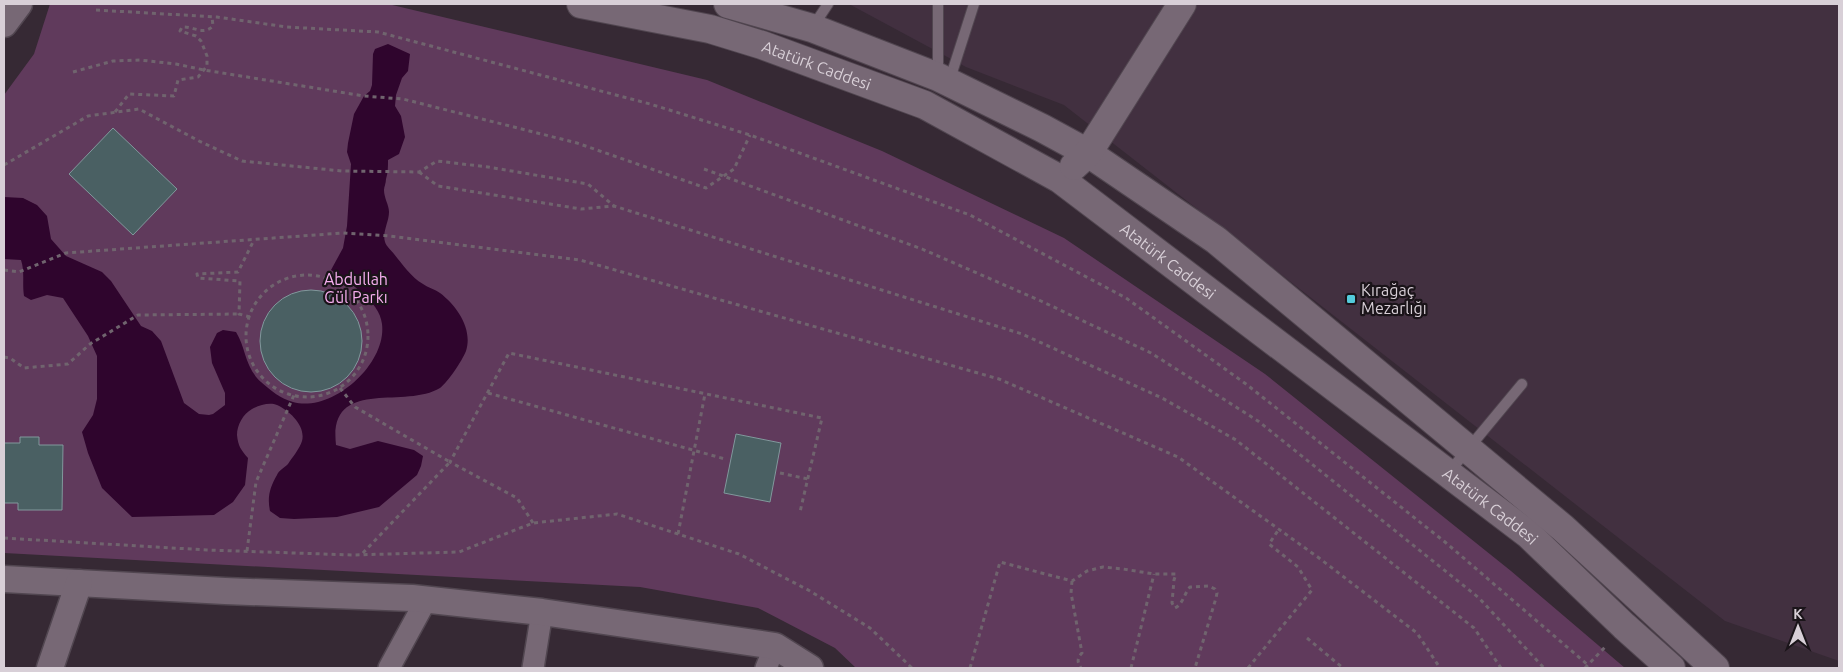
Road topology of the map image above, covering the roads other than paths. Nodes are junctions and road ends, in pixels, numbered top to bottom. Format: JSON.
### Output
{"nodes":[{"id":1,"x":19,"y":4,"type":"edge"},
{"id":2,"x":581,"y":4,"type":"edge"},
{"id":3,"x":728,"y":4,"type":"edge"},
{"id":4,"x":828,"y":4,"type":"edge"},
{"id":5,"x":938,"y":4,"type":"edge"},
{"id":6,"x":974,"y":4,"type":"edge"},
{"id":7,"x":1182,"y":4,"type":"edge"},
{"id":8,"x":4,"y":24,"type":"edge"},
{"id":9,"x":812,"y":28,"type":"junction"},
{"id":10,"x":943,"y":80,"type":"junction"},
{"id":11,"x":1088,"y":153,"type":"junction"},
{"id":12,"x":1060,"y":179,"type":"junction"},
{"id":13,"x":1522,"y":384,"type":"dead end"},
{"id":14,"x":1468,"y":449,"type":"junction"},
{"id":15,"x":1448,"y":473,"type":"junction"},
{"id":16,"x":4,"y":579,"type":"edge"},
{"id":17,"x":79,"y":583,"type":"junction"},
{"id":18,"x":426,"y":600,"type":"junction"},
{"id":19,"x":542,"y":612,"type":"junction"},
{"id":20,"x":771,"y":657,"type":"edge"},
{"id":21,"x":50,"y":668,"type":"edge"},
{"id":22,"x":390,"y":668,"type":"edge"},
{"id":23,"x":534,"y":668,"type":"edge"},
{"id":24,"x":810,"y":668,"type":"edge"},
{"id":25,"x":1672,"y":668,"type":"edge"},
{"id":26,"x":1715,"y":668,"type":"edge"}],
"edges":[{"from":1,"to":8,"type":"street"},
{"from":2,"to":12,"type":"main road","name":"Atatürk Caddesi"},
{"from":3,"to":9,"type":"main road"},
{"from":4,"to":9,"type":"lane"},
{"from":5,"to":10,"type":"lane"},
{"from":6,"to":10,"type":"lane"},
{"from":7,"to":11,"type":"main road"},
{"from":9,"to":10,"type":"main road"},
{"from":10,"to":11,"type":"main road"},
{"from":11,"to":12,"type":"main road"},
{"from":11,"to":14,"type":"main road"},
{"from":12,"to":15,"type":"main road","name":"Atatürk Caddesi"},
{"from":13,"to":14,"type":"lane"},
{"from":14,"to":15,"type":"lane"},
{"from":14,"to":26,"type":"main road"},
{"from":15,"to":25,"type":"main road","name":"Atatürk Caddesi"},
{"from":16,"to":17,"type":"street"},
{"from":17,"to":18,"type":"street"},
{"from":17,"to":21,"type":"street"},
{"from":18,"to":19,"type":"street"},
{"from":18,"to":22,"type":"street"},
{"from":19,"to":20,"type":"street"},
{"from":19,"to":23,"type":"street"},
{"from":20,"to":24,"type":"street"}]}
